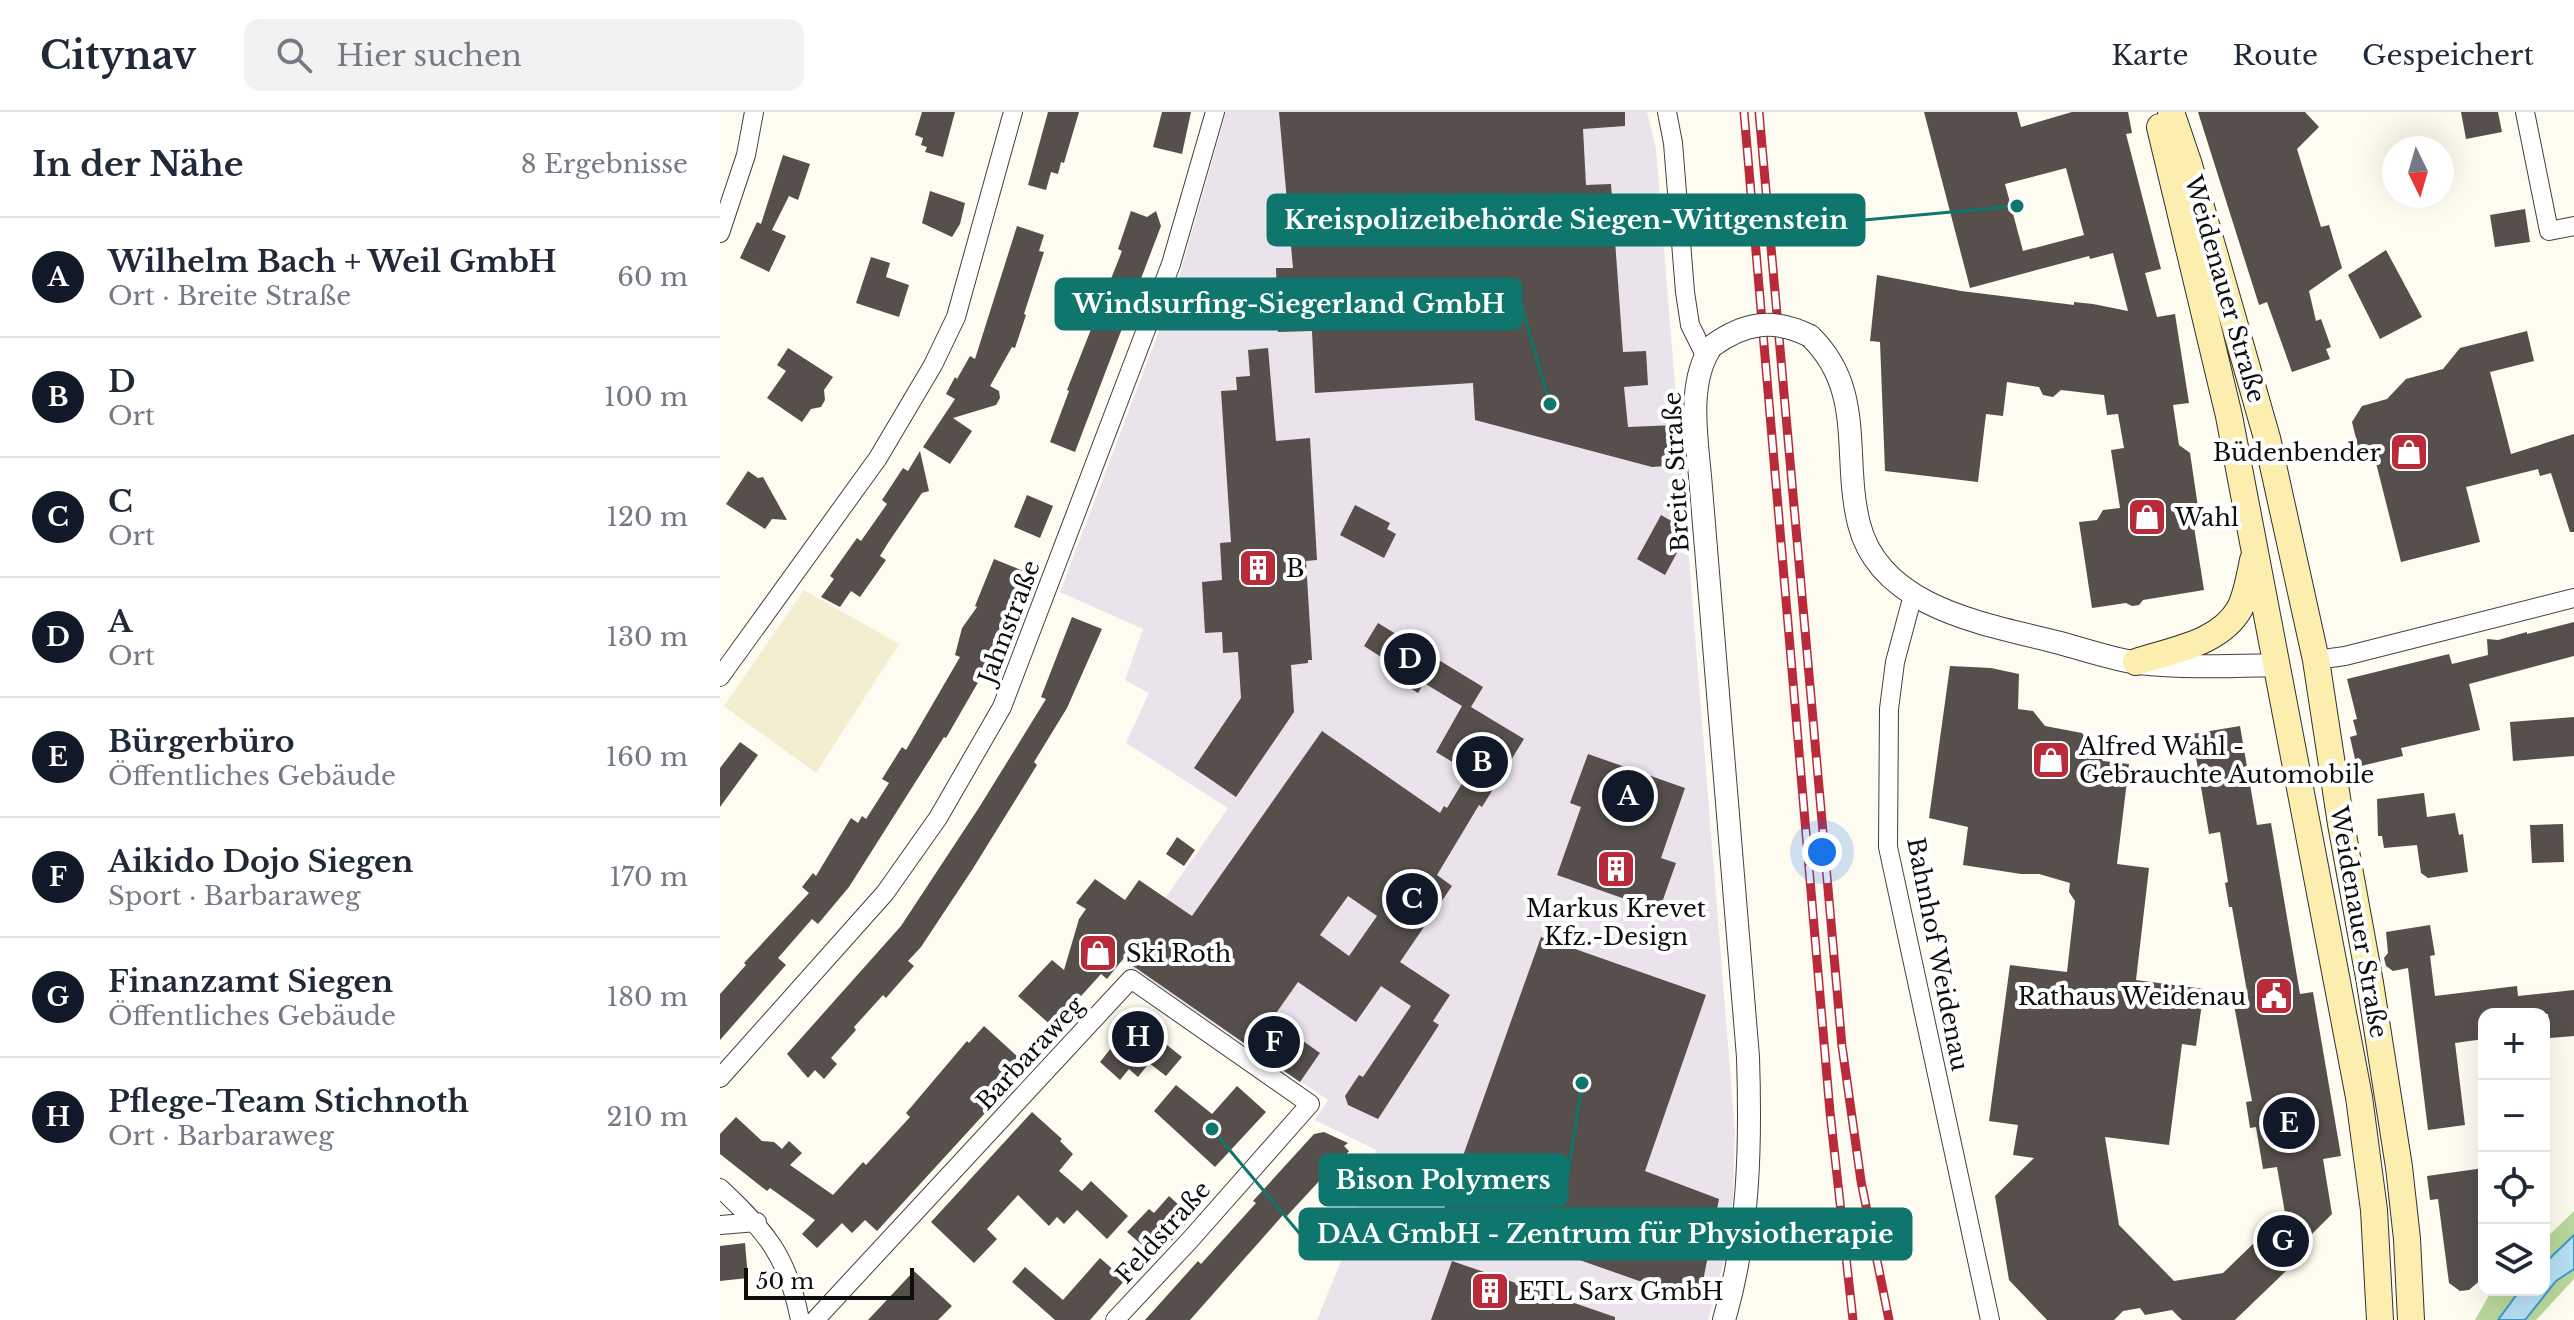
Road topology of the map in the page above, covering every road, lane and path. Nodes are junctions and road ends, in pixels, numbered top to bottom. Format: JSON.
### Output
{"nodes":[{"id":1,"x":754,"y":112,"type":"edge"},
{"id":2,"x":1013,"y":112,"type":"edge"},
{"id":3,"x":1215,"y":112,"type":"edge"},
{"id":4,"x":1667,"y":112,"type":"edge"},
{"id":5,"x":2156,"y":112,"type":"edge"},
{"id":6,"x":2171,"y":112,"type":"edge"},
{"id":7,"x":2525,"y":112,"type":"edge"},
{"id":8,"x":2574,"y":226,"type":"edge"},
{"id":9,"x":720,"y":233,"type":"edge"},
{"id":10,"x":2210,"y":280,"type":"junction"},
{"id":11,"x":1708,"y":351,"type":"junction"},
{"id":12,"x":2260,"y":412,"type":"junction"},
{"id":13,"x":2229,"y":416,"type":"junction"},
{"id":14,"x":2256,"y":548,"type":"junction"},
{"id":15,"x":1913,"y":595,"type":"junction"},
{"id":16,"x":2574,"y":598,"type":"edge"},
{"id":17,"x":2316,"y":660,"type":"junction"},
{"id":18,"x":2136,"y":662,"type":"junction"},
{"id":19,"x":2278,"y":665,"type":"junction"},
{"id":20,"x":720,"y":677,"type":"edge"},
{"id":21,"x":720,"y":1078,"type":"edge"},
{"id":22,"x":1310,"y":1104,"type":"joint"},
{"id":23,"x":720,"y":1188,"type":"edge"},
{"id":24,"x":757,"y":1222,"type":"junction"},
{"id":25,"x":720,"y":1225,"type":"edge"},
{"id":26,"x":800,"y":1320,"type":"edge"},
{"id":27,"x":815,"y":1320,"type":"edge"},
{"id":28,"x":1115,"y":1320,"type":"edge"},
{"id":29,"x":1724,"y":1320,"type":"edge"},
{"id":30,"x":1990,"y":1320,"type":"edge"},
{"id":31,"x":2380,"y":1320,"type":"edge"},
{"id":32,"x":2411,"y":1320,"type":"edge"}],
"edges":[{"from":1,"to":9,"type":"street"},
{"from":2,"to":20,"type":"street"},
{"from":3,"to":21,"type":"street","name":"Jahnstraße"},
{"from":4,"to":11,"type":"street"},
{"from":5,"to":10,"type":"main road","name":"Weidenauer Straße"},
{"from":6,"to":10,"type":"main road","name":"Weidenauer Straße"},
{"from":7,"to":8,"type":"street"},
{"from":10,"to":12,"type":"main road","name":"Weidenauer Straße"},
{"from":10,"to":13,"type":"main road","name":"Weidenauer Straße"},
{"from":11,"to":15,"type":"street","bridge":true},
{"from":11,"to":29,"type":"street","name":"Breite Straße"},
{"from":12,"to":13,"type":"main road"},
{"from":12,"to":17,"type":"main road","name":"Weidenauer Straße"},
{"from":13,"to":14,"type":"main road","name":"Weidenauer Straße"},
{"from":14,"to":18,"type":"main road"},
{"from":14,"to":19,"type":"main road","name":"Weidenauer Straße"},
{"from":15,"to":18,"type":"street"},
{"from":15,"to":30,"type":"street","name":"Bahnhof Weidenau"},
{"from":16,"to":17,"type":"street"},
{"from":17,"to":19,"type":"main road"},
{"from":17,"to":32,"type":"main road","name":"Weidenauer Straße"},
{"from":18,"to":19,"type":"street"},
{"from":19,"to":31,"type":"main road","name":"Weidenauer Straße"},
{"from":22,"to":27,"type":"street","name":"Barbaraweg"},
{"from":22,"to":28,"type":"street","name":"Feldstraße"},
{"from":23,"to":24,"type":"street"},
{"from":24,"to":25,"type":"street"},
{"from":24,"to":26,"type":"street"}]}
